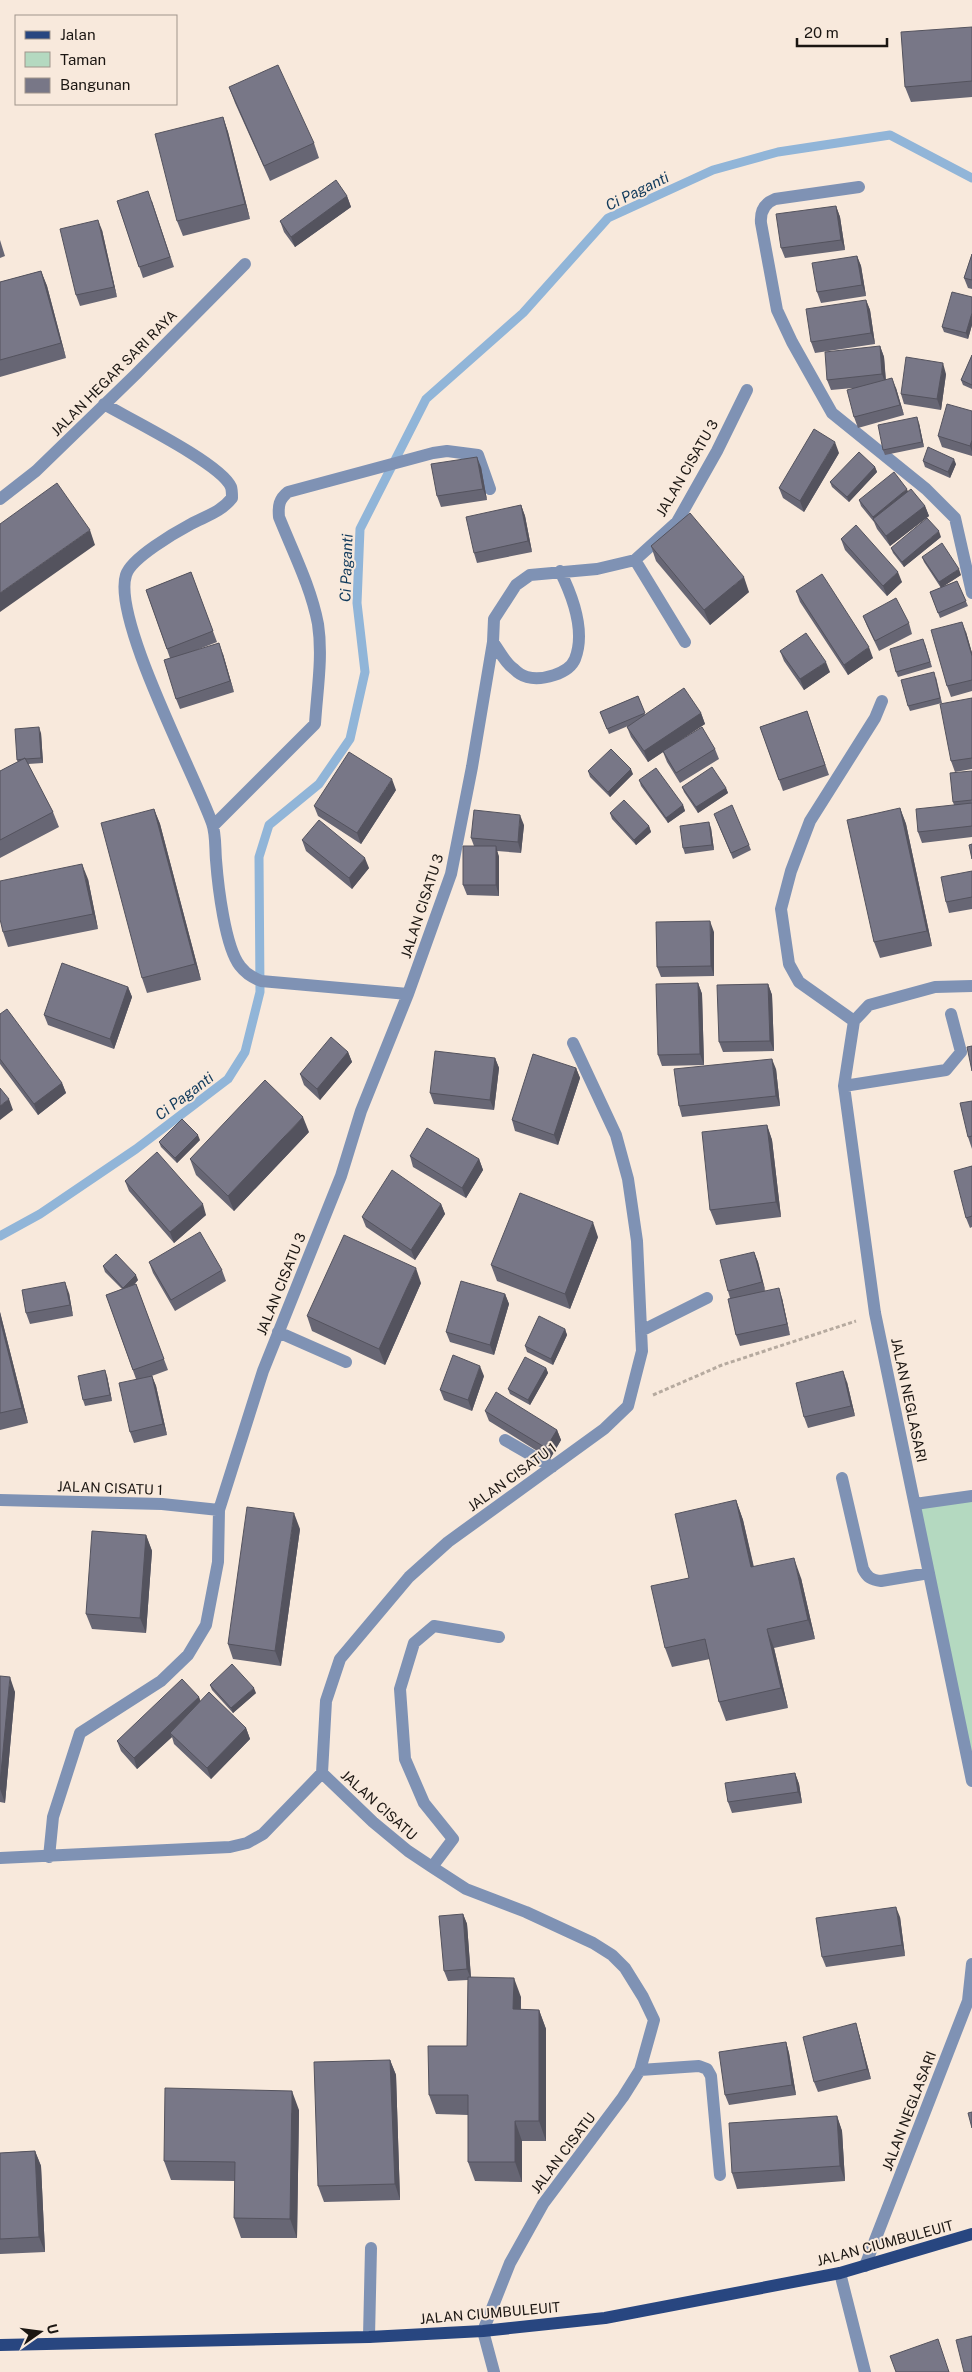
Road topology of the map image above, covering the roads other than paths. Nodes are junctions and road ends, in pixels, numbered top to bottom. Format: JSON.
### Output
{"nodes":[{"id":1,"x":859,"y":188,"type":"dead end"},
{"id":2,"x":245,"y":264,"type":"dead end"},
{"id":3,"x":747,"y":390,"type":"dead end"},
{"id":4,"x":104,"y":404,"type":"junction"},
{"id":5,"x":490,"y":489,"type":"dead end"},
{"id":6,"x":0,"y":499,"type":"edge"},
{"id":7,"x":635,"y":560,"type":"junction"},
{"id":8,"x":560,"y":572,"type":"junction"},
{"id":9,"x":972,"y":592,"type":"edge"},
{"id":10,"x":493,"y":642,"type":"junction"},
{"id":11,"x":685,"y":642,"type":"dead end"},
{"id":12,"x":882,"y":701,"type":"dead end"},
{"id":13,"x":213,"y":826,"type":"junction"},
{"id":14,"x":972,"y":986,"type":"edge"},
{"id":15,"x":408,"y":994,"type":"junction"},
{"id":16,"x":951,"y":1014,"type":"dead end"},
{"id":17,"x":854,"y":1021,"type":"junction"},
{"id":18,"x":573,"y":1043,"type":"dead end"},
{"id":19,"x":844,"y":1086,"type":"junction"},
{"id":20,"x":707,"y":1298,"type":"dead end"},
{"id":21,"x":641,"y":1331,"type":"junction"},
{"id":22,"x":278,"y":1332,"type":"junction"},
{"id":23,"x":346,"y":1362,"type":"dead end"},
{"id":24,"x":505,"y":1440,"type":"edge"},
{"id":25,"x":552,"y":1467,"type":"junction"},
{"id":26,"x":842,"y":1478,"type":"dead end"},
{"id":27,"x":972,"y":1496,"type":"edge"},
{"id":28,"x":0,"y":1500,"type":"edge"},
{"id":29,"x":915,"y":1504,"type":"junction"},
{"id":30,"x":219,"y":1510,"type":"junction"},
{"id":31,"x":929,"y":1573,"type":"junction"},
{"id":32,"x":499,"y":1637,"type":"dead end"},
{"id":33,"x":322,"y":1773,"type":"junction"},
{"id":34,"x":972,"y":1781,"type":"edge"},
{"id":35,"x":49,"y":1857,"type":"junction"},
{"id":36,"x":0,"y":1858,"type":"edge"},
{"id":37,"x":432,"y":1867,"type":"junction"},
{"id":38,"x":972,"y":1964,"type":"edge"},
{"id":39,"x":640,"y":2070,"type":"junction"},
{"id":40,"x":720,"y":2175,"type":"dead end"},
{"id":41,"x":972,"y":2234,"type":"edge"},
{"id":42,"x":371,"y":2248,"type":"dead end"},
{"id":43,"x":864,"y":2266,"type":"junction"},
{"id":44,"x":840,"y":2272,"type":"junction"},
{"id":45,"x":483,"y":2331,"type":"junction"},
{"id":46,"x":370,"y":2337,"type":"junction"},
{"id":47,"x":0,"y":2345,"type":"edge"},
{"id":48,"x":494,"y":2372,"type":"edge"},
{"id":49,"x":865,"y":2372,"type":"edge"}],
"edges":[{"from":1,"to":9,"type":"street"},
{"from":2,"to":4,"type":"street","name":"JALAN HEGAR SARI RAYA"},
{"from":3,"to":7,"type":"street","name":"JALAN CISATU 3"},
{"from":4,"to":6,"type":"street","name":"JALAN HEGAR SARI RAYA"},
{"from":4,"to":13,"type":"street"},
{"from":5,"to":13,"type":"street"},
{"from":7,"to":8,"type":"street","name":"JALAN CISATU 3"},
{"from":7,"to":11,"type":"street"},
{"from":8,"to":10,"type":"street","name":"JALAN CISATU 3"},
{"from":8,"to":10,"type":"street"},
{"from":10,"to":15,"type":"street","name":"JALAN CISATU 3"},
{"from":12,"to":17,"type":"street"},
{"from":13,"to":15,"type":"street"},
{"from":14,"to":17,"type":"street"},
{"from":15,"to":22,"type":"street","name":"JALAN CISATU 3"},
{"from":16,"to":19,"type":"street"},
{"from":17,"to":19,"type":"street","name":"JALAN NEGLASARI"},
{"from":18,"to":21,"type":"street"},
{"from":19,"to":29,"type":"street","name":"JALAN NEGLASARI"},
{"from":20,"to":21,"type":"street"},
{"from":21,"to":25,"type":"street","name":"JALAN CISATU 1"},
{"from":22,"to":23,"type":"street"},
{"from":22,"to":30,"type":"street","name":"JALAN CISATU 3"},
{"from":24,"to":25,"type":"street"},
{"from":25,"to":33,"type":"street","name":"JALAN CISATU 1"},
{"from":26,"to":31,"type":"street"},
{"from":27,"to":29,"type":"street"},
{"from":28,"to":30,"type":"street","name":"JALAN CISATU 1"},
{"from":29,"to":31,"type":"street","name":"JALAN NEGLASARI"},
{"from":30,"to":35,"type":"street"},
{"from":31,"to":34,"type":"street","name":"JALAN NEGLASARI"},
{"from":32,"to":37,"type":"street"},
{"from":33,"to":35,"type":"street","name":"JALAN CISATU"},
{"from":33,"to":37,"type":"street","name":"JALAN CISATU"},
{"from":35,"to":36,"type":"street","name":"JALAN CISATU"},
{"from":37,"to":39,"type":"street","name":"JALAN CISATU"},
{"from":38,"to":43,"type":"street","name":"JALAN NEGLASARI"},
{"from":39,"to":40,"type":"street"},
{"from":39,"to":45,"type":"street","name":"JALAN CISATU"},
{"from":41,"to":43,"type":"main road","name":"JALAN CIUMBULEUIT"},
{"from":42,"to":46,"type":"street"},
{"from":43,"to":44,"type":"main road","name":"JALAN CIUMBULEUIT"},
{"from":44,"to":45,"type":"main road","name":"JALAN CIUMBULEUIT"},
{"from":44,"to":49,"type":"street"},
{"from":45,"to":46,"type":"main road","name":"JALAN CIUMBULEUIT"},
{"from":45,"to":48,"type":"street"},
{"from":46,"to":47,"type":"main road","name":"JALAN CIUMBULEUIT"}]}
